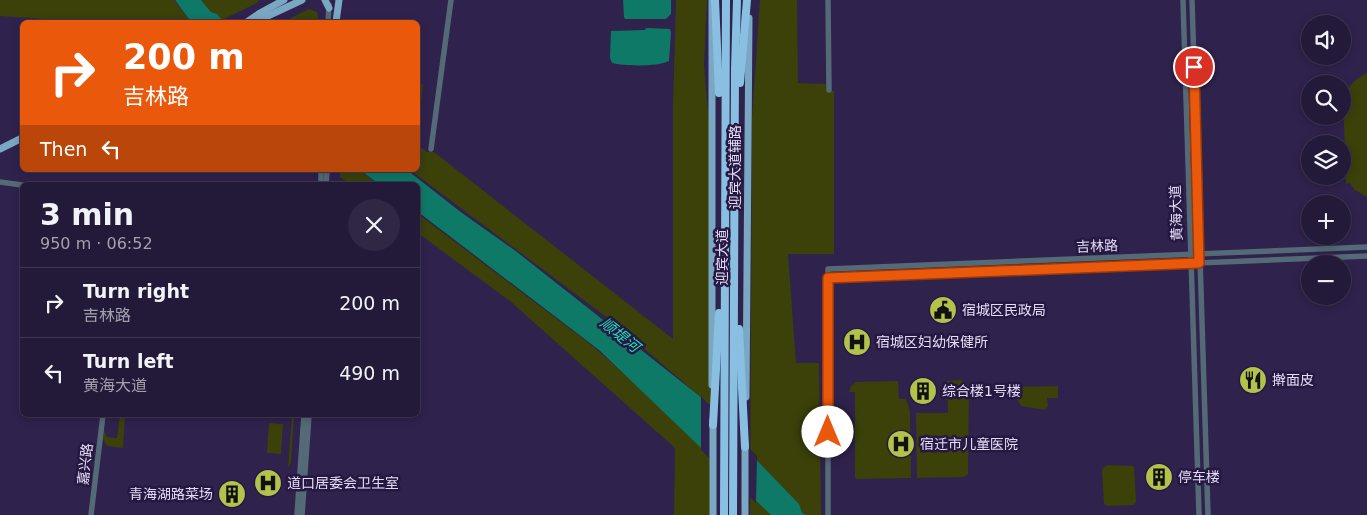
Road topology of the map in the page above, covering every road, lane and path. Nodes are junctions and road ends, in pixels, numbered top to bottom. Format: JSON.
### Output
{"nodes":[{"id":1,"x":268,"y":0,"type":"edge"},
{"id":2,"x":284,"y":0,"type":"edge"},
{"id":3,"x":302,"y":0,"type":"edge"},
{"id":4,"x":325,"y":0,"type":"edge"},
{"id":5,"x":338,"y":0,"type":"edge"},
{"id":6,"x":451,"y":0,"type":"edge"},
{"id":7,"x":714,"y":0,"type":"edge"},
{"id":8,"x":726,"y":0,"type":"edge"},
{"id":9,"x":737,"y":0,"type":"edge"},
{"id":10,"x":748,"y":0,"type":"edge"},
{"id":11,"x":828,"y":0,"type":"edge"},
{"id":12,"x":1183,"y":0,"type":"edge"},
{"id":13,"x":1192,"y":0,"type":"edge"},
{"id":14,"x":329,"y":4,"type":"edge"},
{"id":15,"x":266,"y":10,"type":"junction"},
{"id":16,"x":250,"y":20,"type":"edge"},
{"id":17,"x":259,"y":20,"type":"edge"},
{"id":18,"x":328,"y":20,"type":"edge"},
{"id":19,"x":336,"y":20,"type":"edge"},
{"id":20,"x":830,"y":90,"type":"dead end"},
{"id":21,"x":20,"y":139,"type":"edge"},
{"id":22,"x":0,"y":149,"type":"edge"},
{"id":23,"x":431,"y":149,"type":"dead end"},
{"id":24,"x":724,"y":172,"type":"junction"},
{"id":25,"x":0,"y":182,"type":"edge"},
{"id":26,"x":20,"y":185,"type":"edge"},
{"id":27,"x":735,"y":190,"type":"junction"},
{"id":28,"x":735,"y":203,"type":"junction"},
{"id":29,"x":1367,"y":247,"type":"edge"},
{"id":30,"x":1190,"y":255,"type":"junction"},
{"id":31,"x":1199,"y":255,"type":"junction"},
{"id":32,"x":1367,"y":256,"type":"edge"},
{"id":33,"x":1190,"y":263,"type":"junction"},
{"id":34,"x":1199,"y":263,"type":"junction"},
{"id":35,"x":724,"y":276,"type":"junction"},
{"id":36,"x":828,"y":278,"type":"junction"},
{"id":37,"x":713,"y":403,"type":"junction"},
{"id":38,"x":103,"y":417,"type":"edge"},
{"id":39,"x":304,"y":417,"type":"edge"},
{"id":40,"x":309,"y":417,"type":"edge"},
{"id":41,"x":713,"y":425,"type":"joint"},
{"id":42,"x":745,"y":447,"type":"junction"},
{"id":43,"x":91,"y":515,"type":"edge"},
{"id":44,"x":297,"y":515,"type":"edge"},
{"id":45,"x":302,"y":515,"type":"edge"},
{"id":46,"x":713,"y":515,"type":"edge"},
{"id":47,"x":724,"y":515,"type":"edge"},
{"id":48,"x":734,"y":515,"type":"edge"},
{"id":49,"x":745,"y":515,"type":"edge"},
{"id":50,"x":828,"y":515,"type":"edge"},
{"id":51,"x":1199,"y":515,"type":"edge"},
{"id":52,"x":1208,"y":515,"type":"edge"}],
"edges":[{"from":1,"to":15,"type":"main road"},
{"from":2,"to":15,"type":"main road"},
{"from":3,"to":17,"type":"main road"},
{"from":4,"to":14,"type":"main road"},
{"from":5,"to":19,"type":"main road"},
{"from":6,"to":23,"type":"street"},
{"from":7,"to":24,"type":"highway"},
{"from":7,"to":37,"type":"main road","name":"迎宾大道辅路"},
{"from":8,"to":24,"type":"highway","name":"迎宾大道"},
{"from":9,"to":27,"type":"highway","name":"迎宾大道"},
{"from":10,"to":27,"type":"highway"},
{"from":10,"to":42,"type":"main road","name":"迎宾大道辅路"},
{"from":11,"to":20,"type":"street"},
{"from":12,"to":30,"type":"street","name":"黄海大道"},
{"from":13,"to":31,"type":"street","name":"黄海大道"},
{"from":14,"to":18,"type":"street"},
{"from":15,"to":16,"type":"main road"},
{"from":21,"to":22,"type":"main road"},
{"from":24,"to":35,"type":"highway","name":"迎宾大道"},
{"from":25,"to":26,"type":"street"},
{"from":27,"to":28,"type":"highway","name":"迎宾大道"},
{"from":28,"to":42,"type":"highway"},
{"from":28,"to":48,"type":"highway","name":"迎宾大道"},
{"from":29,"to":31,"type":"street","name":"吉林路"},
{"from":30,"to":31,"type":"street","name":"吉林路"},
{"from":30,"to":33,"type":"street","name":"黄海大道"},
{"from":30,"to":36,"type":"street","name":"吉林路"},
{"from":31,"to":34,"type":"street","name":"黄海大道"},
{"from":32,"to":34,"type":"street","name":"吉林路"},
{"from":33,"to":34,"type":"street","name":"吉林路"},
{"from":33,"to":36,"type":"street","name":"吉林路"},
{"from":33,"to":51,"type":"street","name":"黄海大道"},
{"from":34,"to":52,"type":"street","name":"黄海大道"},
{"from":35,"to":37,"type":"highway"},
{"from":35,"to":47,"type":"highway","name":"迎宾大道"},
{"from":36,"to":50,"type":"street"},
{"from":37,"to":41,"type":"highway"},
{"from":38,"to":43,"type":"street","name":"嘉兴路"},
{"from":39,"to":44,"type":"street"},
{"from":40,"to":45,"type":"street"},
{"from":41,"to":46,"type":"main road"},
{"from":42,"to":49,"type":"main road","name":"迎宾大道辅路"}]}
